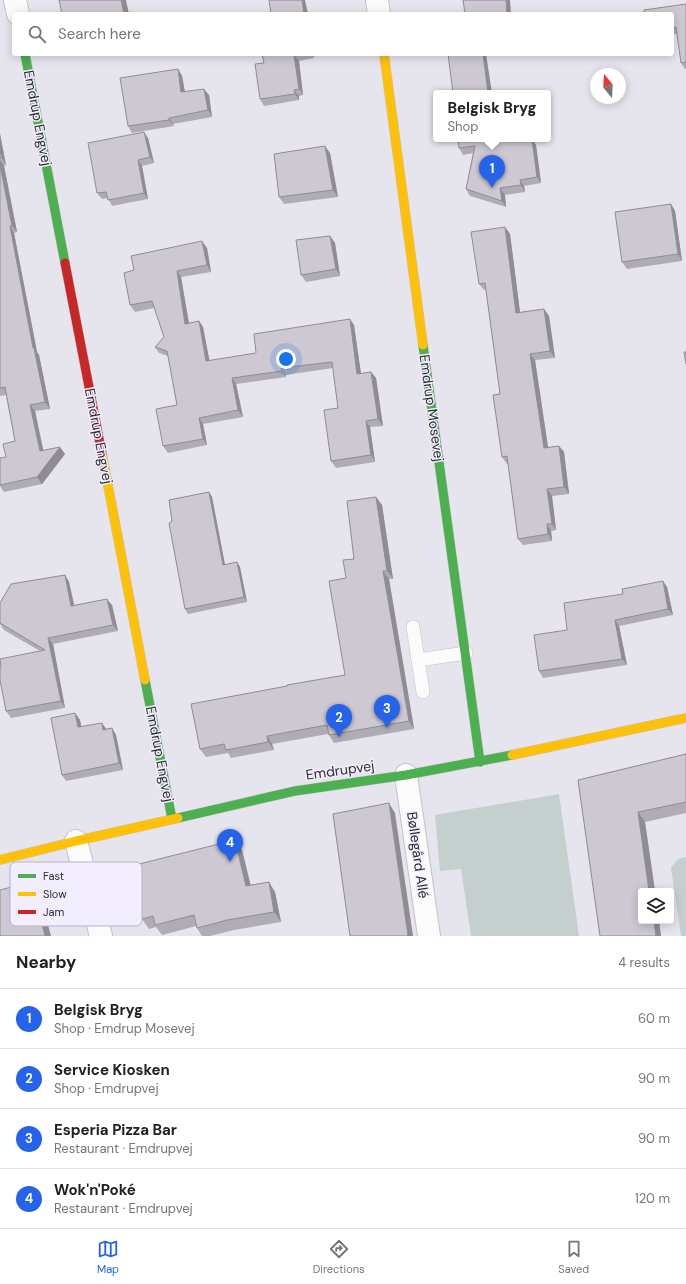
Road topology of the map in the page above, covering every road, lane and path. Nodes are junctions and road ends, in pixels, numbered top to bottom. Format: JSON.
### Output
{"nodes":[{"id":1,"x":15,"y":0,"type":"edge"},
{"id":2,"x":377,"y":0,"type":"edge"},
{"id":3,"x":18,"y":12,"type":"edge"},
{"id":4,"x":379,"y":12,"type":"edge"},
{"id":5,"x":25,"y":56,"type":"edge"},
{"id":6,"x":384,"y":56,"type":"edge"},
{"id":7,"x":413,"y":627,"type":"dead end"},
{"id":8,"x":466,"y":653,"type":"junction"},
{"id":9,"x":418,"y":660,"type":"junction"},
{"id":10,"x":423,"y":692,"type":"dead end"},
{"id":11,"x":686,"y":718,"type":"edge"},
{"id":12,"x":480,"y":762,"type":"junction"},
{"id":13,"x":406,"y":775,"type":"junction"},
{"id":14,"x":172,"y":819,"type":"junction"},
{"id":15,"x":76,"y":841,"type":"junction"},
{"id":16,"x":0,"y":860,"type":"edge"},
{"id":17,"x":82,"y":862,"type":"edge"},
{"id":18,"x":98,"y":926,"type":"edge"},
{"id":19,"x":101,"y":936,"type":"edge"},
{"id":20,"x":429,"y":936,"type":"edge"}],
"edges":[{"from":1,"to":3,"type":"street"},
{"from":2,"to":4,"type":"street"},
{"from":5,"to":14,"type":"street","name":"Emdrup Engvej"},
{"from":6,"to":8,"type":"street","name":"Emdrup Mosevej"},
{"from":7,"to":9,"type":"lane"},
{"from":8,"to":9,"type":"lane"},
{"from":8,"to":12,"type":"street","name":"Emdrup Mosevej"},
{"from":9,"to":10,"type":"lane"},
{"from":11,"to":12,"type":"street","name":"Emdrupvej"},
{"from":12,"to":13,"type":"street","name":"Emdrupvej"},
{"from":13,"to":14,"type":"street","name":"Emdrupvej"},
{"from":13,"to":20,"type":"street","name":"Bøllegård Allé"},
{"from":14,"to":15,"type":"street","name":"Emdrupvej"},
{"from":15,"to":16,"type":"street","name":"Emdrupvej"},
{"from":15,"to":17,"type":"street"},
{"from":18,"to":19,"type":"street"}]}
